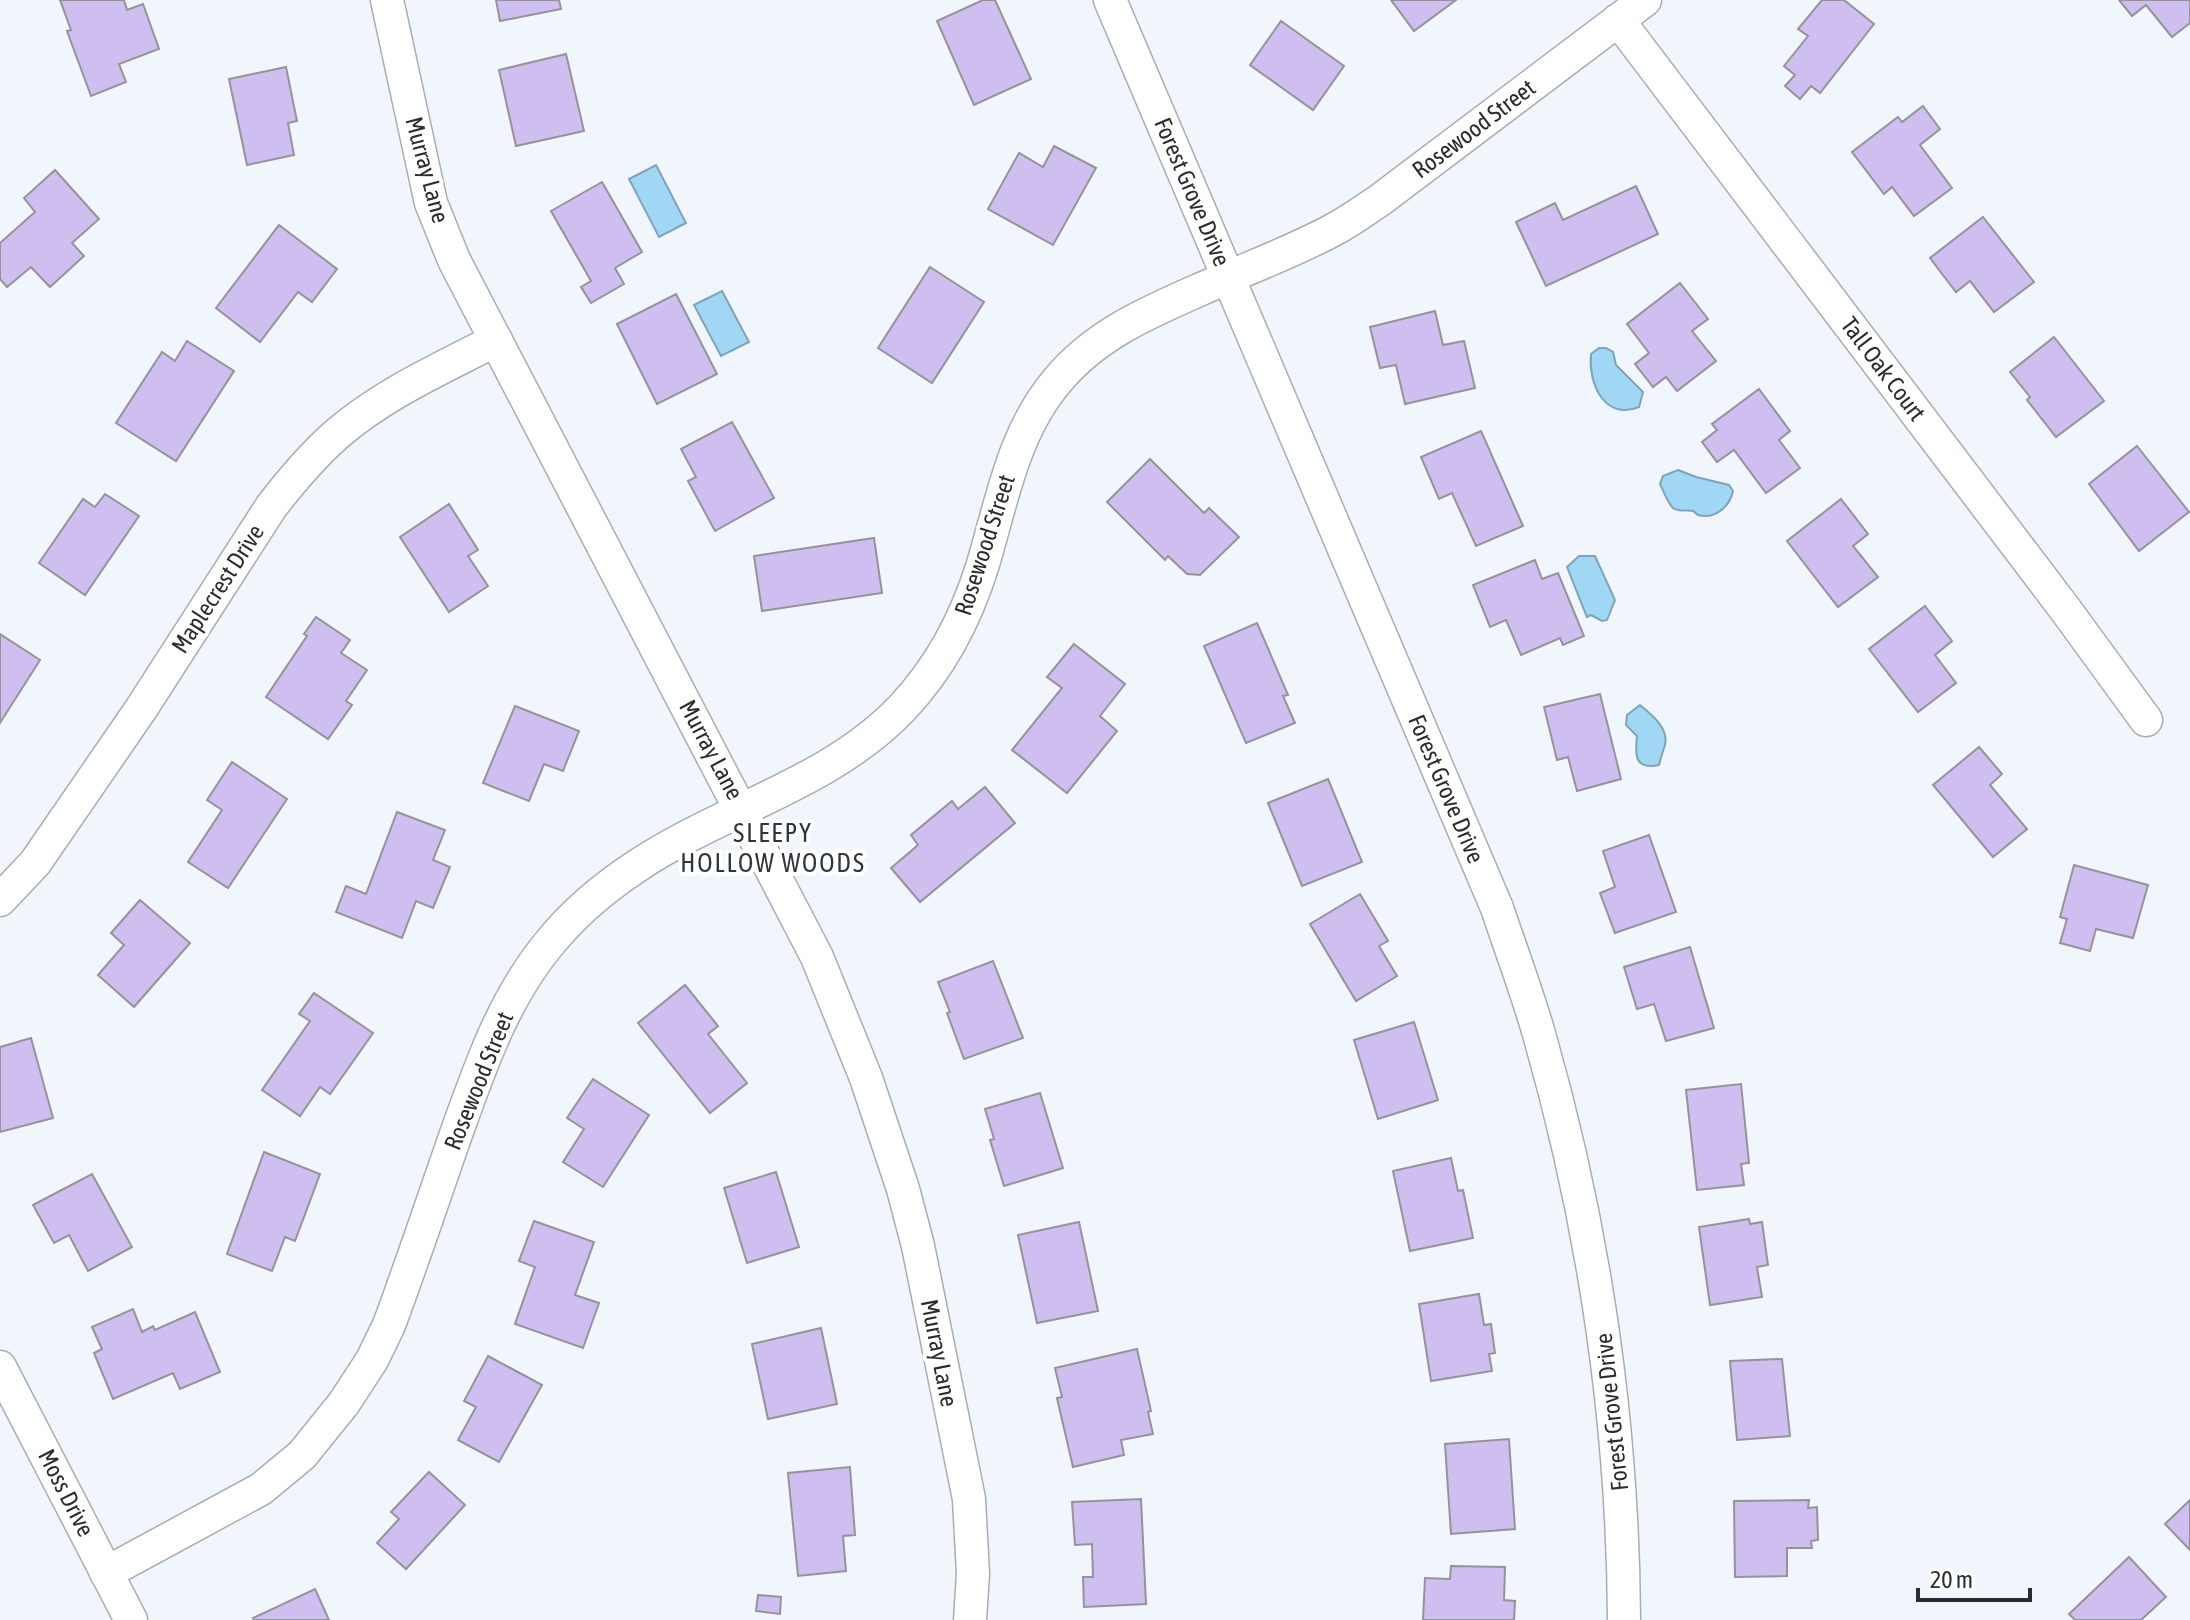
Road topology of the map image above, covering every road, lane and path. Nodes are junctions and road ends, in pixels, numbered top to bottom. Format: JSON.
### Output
{"nodes":[{"id":1,"x":387,"y":0,"type":"edge"},
{"id":2,"x":1110,"y":0,"type":"edge"},
{"id":3,"x":1645,"y":0,"type":"edge"},
{"id":4,"x":1618,"y":20,"type":"junction"},
{"id":5,"x":1228,"y":277,"type":"junction"},
{"id":6,"x":496,"y":340,"type":"junction"},
{"id":7,"x":2146,"y":720,"type":"dead end"},
{"id":8,"x":742,"y":810,"type":"junction"},
{"id":9,"x":0,"y":900,"type":"edge"},
{"id":10,"x":0,"y":1367,"type":"edge"},
{"id":11,"x":106,"y":1573,"type":"junction"},
{"id":12,"x":131,"y":1620,"type":"edge"},
{"id":13,"x":970,"y":1620,"type":"edge"},
{"id":14,"x":1624,"y":1620,"type":"edge"}],
"edges":[{"from":1,"to":6,"type":"street","name":"Murray Lane"},
{"from":2,"to":5,"type":"street","name":"Forest Grove Drive"},
{"from":3,"to":4,"type":"street","name":"Rosewood Street"},
{"from":4,"to":5,"type":"street","name":"Rosewood Street"},
{"from":4,"to":7,"type":"street","name":"Tall Oak Court"},
{"from":5,"to":8,"type":"street","name":"Rosewood Street"},
{"from":5,"to":14,"type":"street","name":"Forest Grove Drive"},
{"from":6,"to":8,"type":"street","name":"Murray Lane"},
{"from":6,"to":9,"type":"street","name":"Maplecrest Drive"},
{"from":8,"to":11,"type":"street","name":"Rosewood Street"},
{"from":8,"to":13,"type":"street","name":"Murray Lane"},
{"from":10,"to":11,"type":"street","name":"Moss Drive"},
{"from":11,"to":12,"type":"street","name":"Moss Drive"}]}
